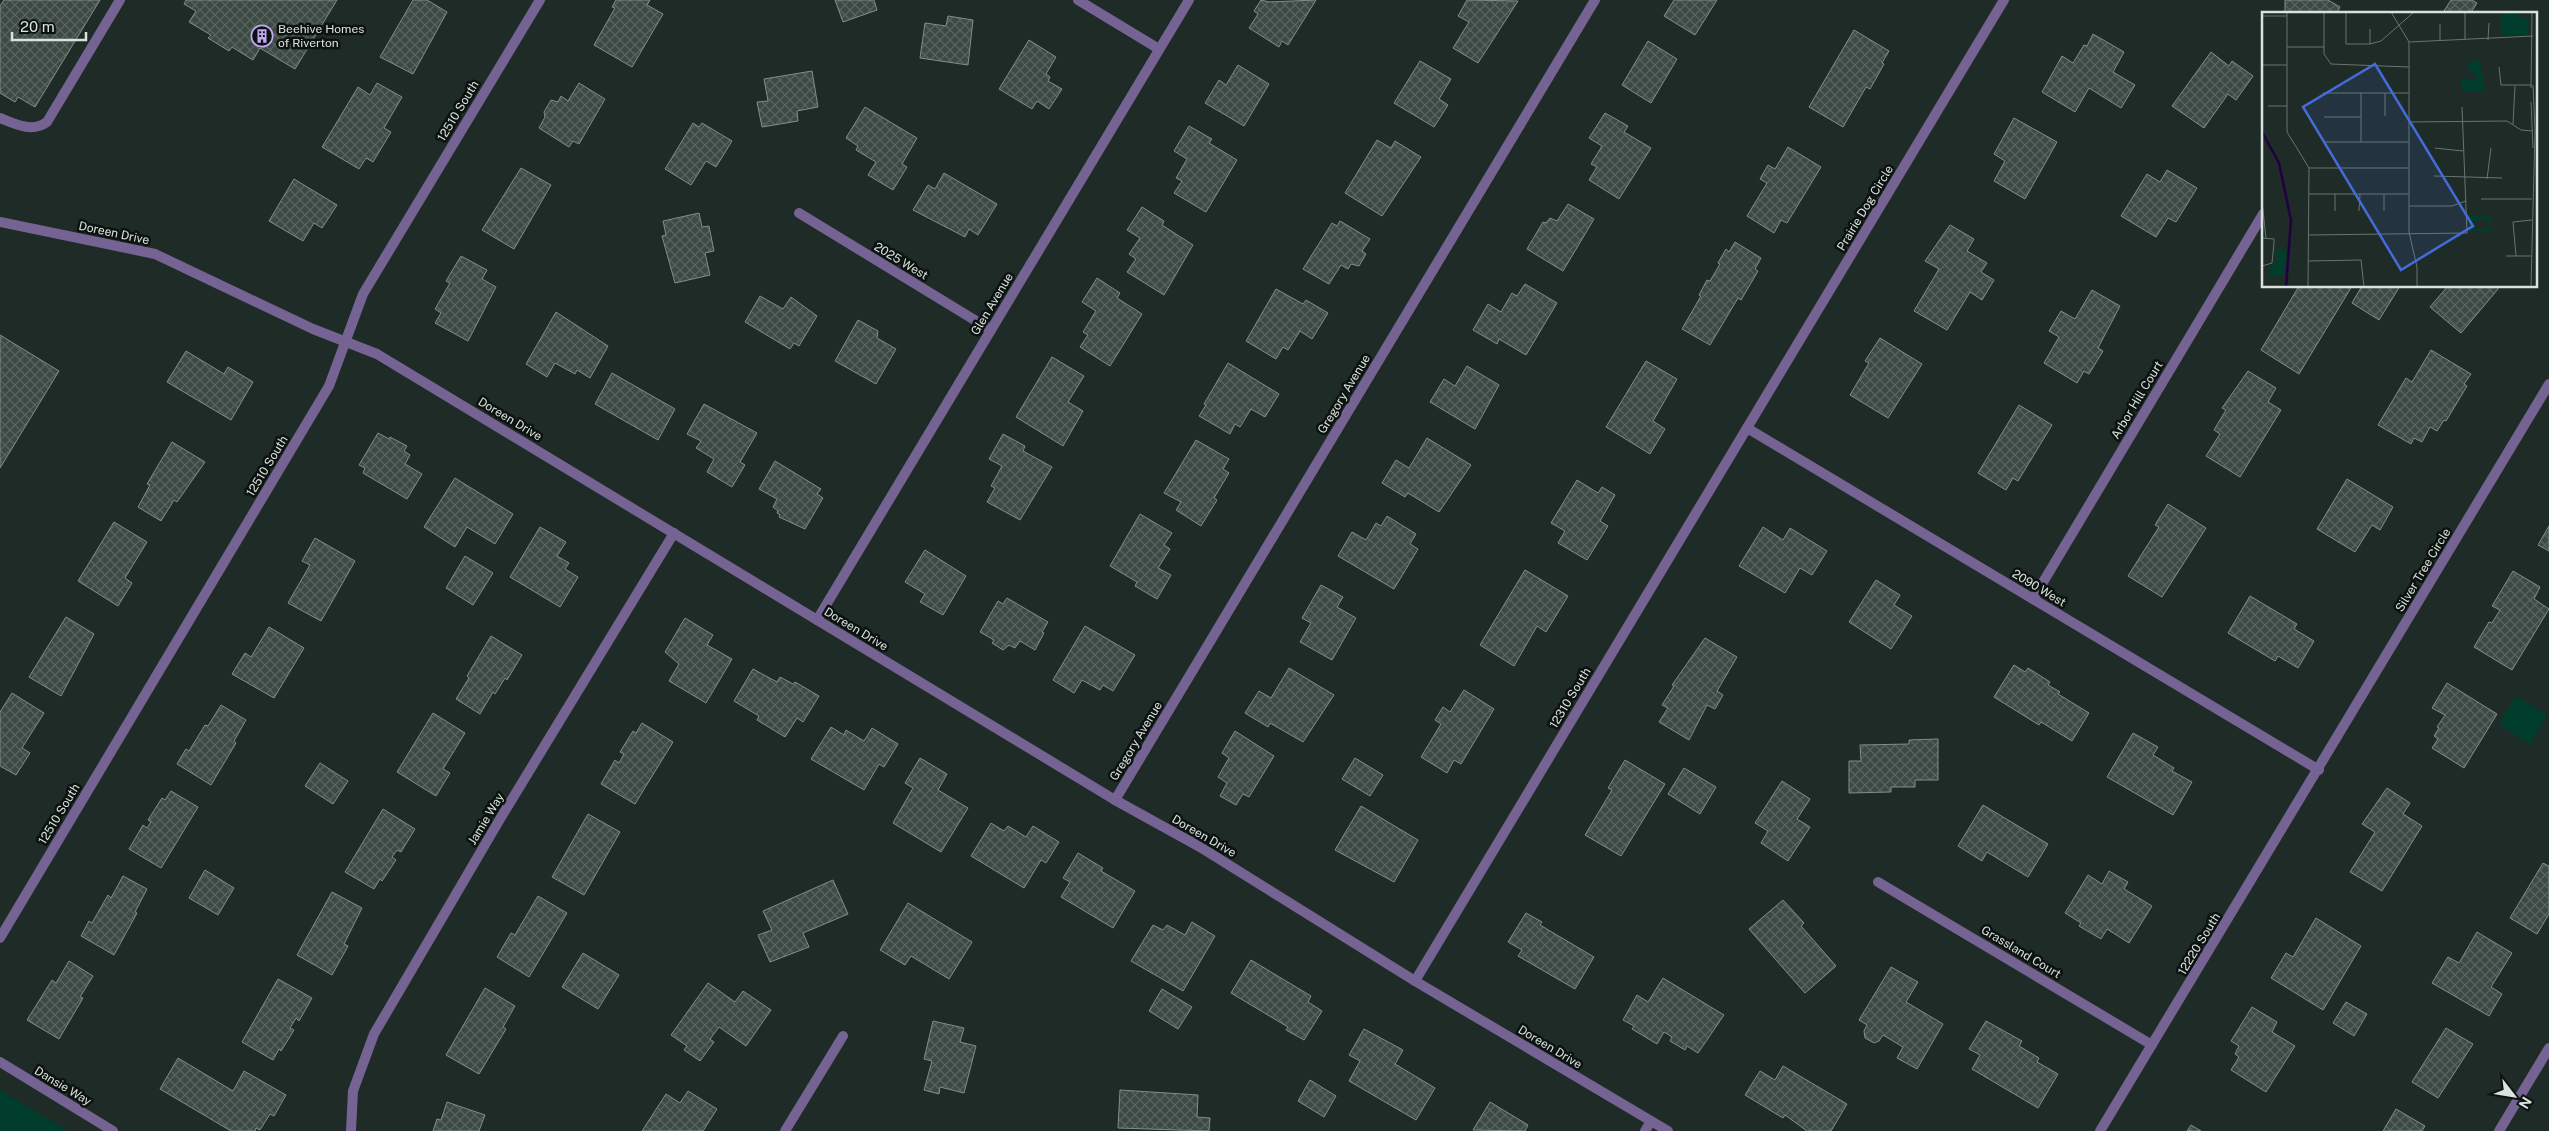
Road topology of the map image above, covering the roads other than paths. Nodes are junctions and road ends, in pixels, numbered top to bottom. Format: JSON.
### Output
{"nodes":[{"id":1,"x":120,"y":0,"type":"edge"},
{"id":2,"x":540,"y":0,"type":"edge"},
{"id":3,"x":1078,"y":0,"type":"edge"},
{"id":4,"x":1189,"y":0,"type":"edge"},
{"id":5,"x":1595,"y":0,"type":"edge"},
{"id":6,"x":2004,"y":0,"type":"edge"},
{"id":7,"x":1159,"y":49,"type":"junction"},
{"id":8,"x":0,"y":118,"type":"edge"},
{"id":9,"x":799,"y":213,"type":"dead end"},
{"id":10,"x":2262,"y":216,"type":"edge"},
{"id":11,"x":0,"y":222,"type":"edge"},
{"id":12,"x":991,"y":330,"type":"junction"},
{"id":13,"x":346,"y":340,"type":"junction"},
{"id":14,"x":2549,"y":384,"type":"edge"},
{"id":15,"x":1747,"y":428,"type":"junction"},
{"id":16,"x":674,"y":533,"type":"junction"},
{"id":17,"x":2033,"y":599,"type":"junction"},
{"id":18,"x":817,"y":620,"type":"junction"},
{"id":19,"x":2319,"y":770,"type":"junction"},
{"id":20,"x":1115,"y":800,"type":"junction"},
{"id":21,"x":1878,"y":882,"type":"dead end"},
{"id":22,"x":0,"y":938,"type":"edge"},
{"id":23,"x":1415,"y":981,"type":"junction"},
{"id":24,"x":842,"y":1036,"type":"dead end"},
{"id":25,"x":2152,"y":1045,"type":"junction"},
{"id":26,"x":2549,"y":1048,"type":"edge"},
{"id":27,"x":0,"y":1062,"type":"edge"},
{"id":28,"x":1651,"y":1121,"type":"junction"},
{"id":29,"x":113,"y":1131,"type":"edge"},
{"id":30,"x":351,"y":1131,"type":"edge"},
{"id":31,"x":785,"y":1131,"type":"edge"},
{"id":32,"x":1645,"y":1131,"type":"edge"},
{"id":33,"x":1668,"y":1131,"type":"edge"},
{"id":34,"x":2100,"y":1131,"type":"edge"},
{"id":35,"x":2499,"y":1131,"type":"edge"}],
"edges":[{"from":1,"to":8,"type":"street"},
{"from":2,"to":13,"type":"street","name":"12510 South"},
{"from":3,"to":7,"type":"street"},
{"from":4,"to":7,"type":"street","name":"Glen Avenue"},
{"from":5,"to":20,"type":"street","name":"Gregory Avenue"},
{"from":6,"to":15,"type":"street","name":"Prairie Dog Circle"},
{"from":7,"to":12,"type":"street","name":"Glen Avenue"},
{"from":9,"to":12,"type":"street","name":"2025 West"},
{"from":10,"to":17,"type":"street","name":"Arbor Hill Court"},
{"from":11,"to":13,"type":"street","name":"Doreen Drive"},
{"from":12,"to":18,"type":"street","name":"Glen Avenue"},
{"from":13,"to":16,"type":"street","name":"Doreen Drive"},
{"from":13,"to":22,"type":"street","name":"12510 South"},
{"from":14,"to":19,"type":"street","name":"Silver Tree Circle"},
{"from":15,"to":17,"type":"street","name":"2090 West"},
{"from":15,"to":23,"type":"street","name":"12310 South"},
{"from":16,"to":18,"type":"street","name":"Doreen Drive"},
{"from":16,"to":30,"type":"street","name":"Jamie Way"},
{"from":17,"to":19,"type":"street","name":"2090 West"},
{"from":18,"to":20,"type":"street","name":"Doreen Drive"},
{"from":19,"to":25,"type":"street","name":"12220 South"},
{"from":20,"to":23,"type":"street","name":"Doreen Drive"},
{"from":21,"to":25,"type":"street","name":"Grassland Court"},
{"from":23,"to":28,"type":"street","name":"Doreen Drive"},
{"from":24,"to":31,"type":"street"},
{"from":25,"to":34,"type":"street","name":"12220 South"},
{"from":26,"to":35,"type":"street"},
{"from":27,"to":29,"type":"street","name":"Dansie Way"},
{"from":28,"to":32,"type":"street"},
{"from":28,"to":33,"type":"street","name":"Doreen Drive"}]}
